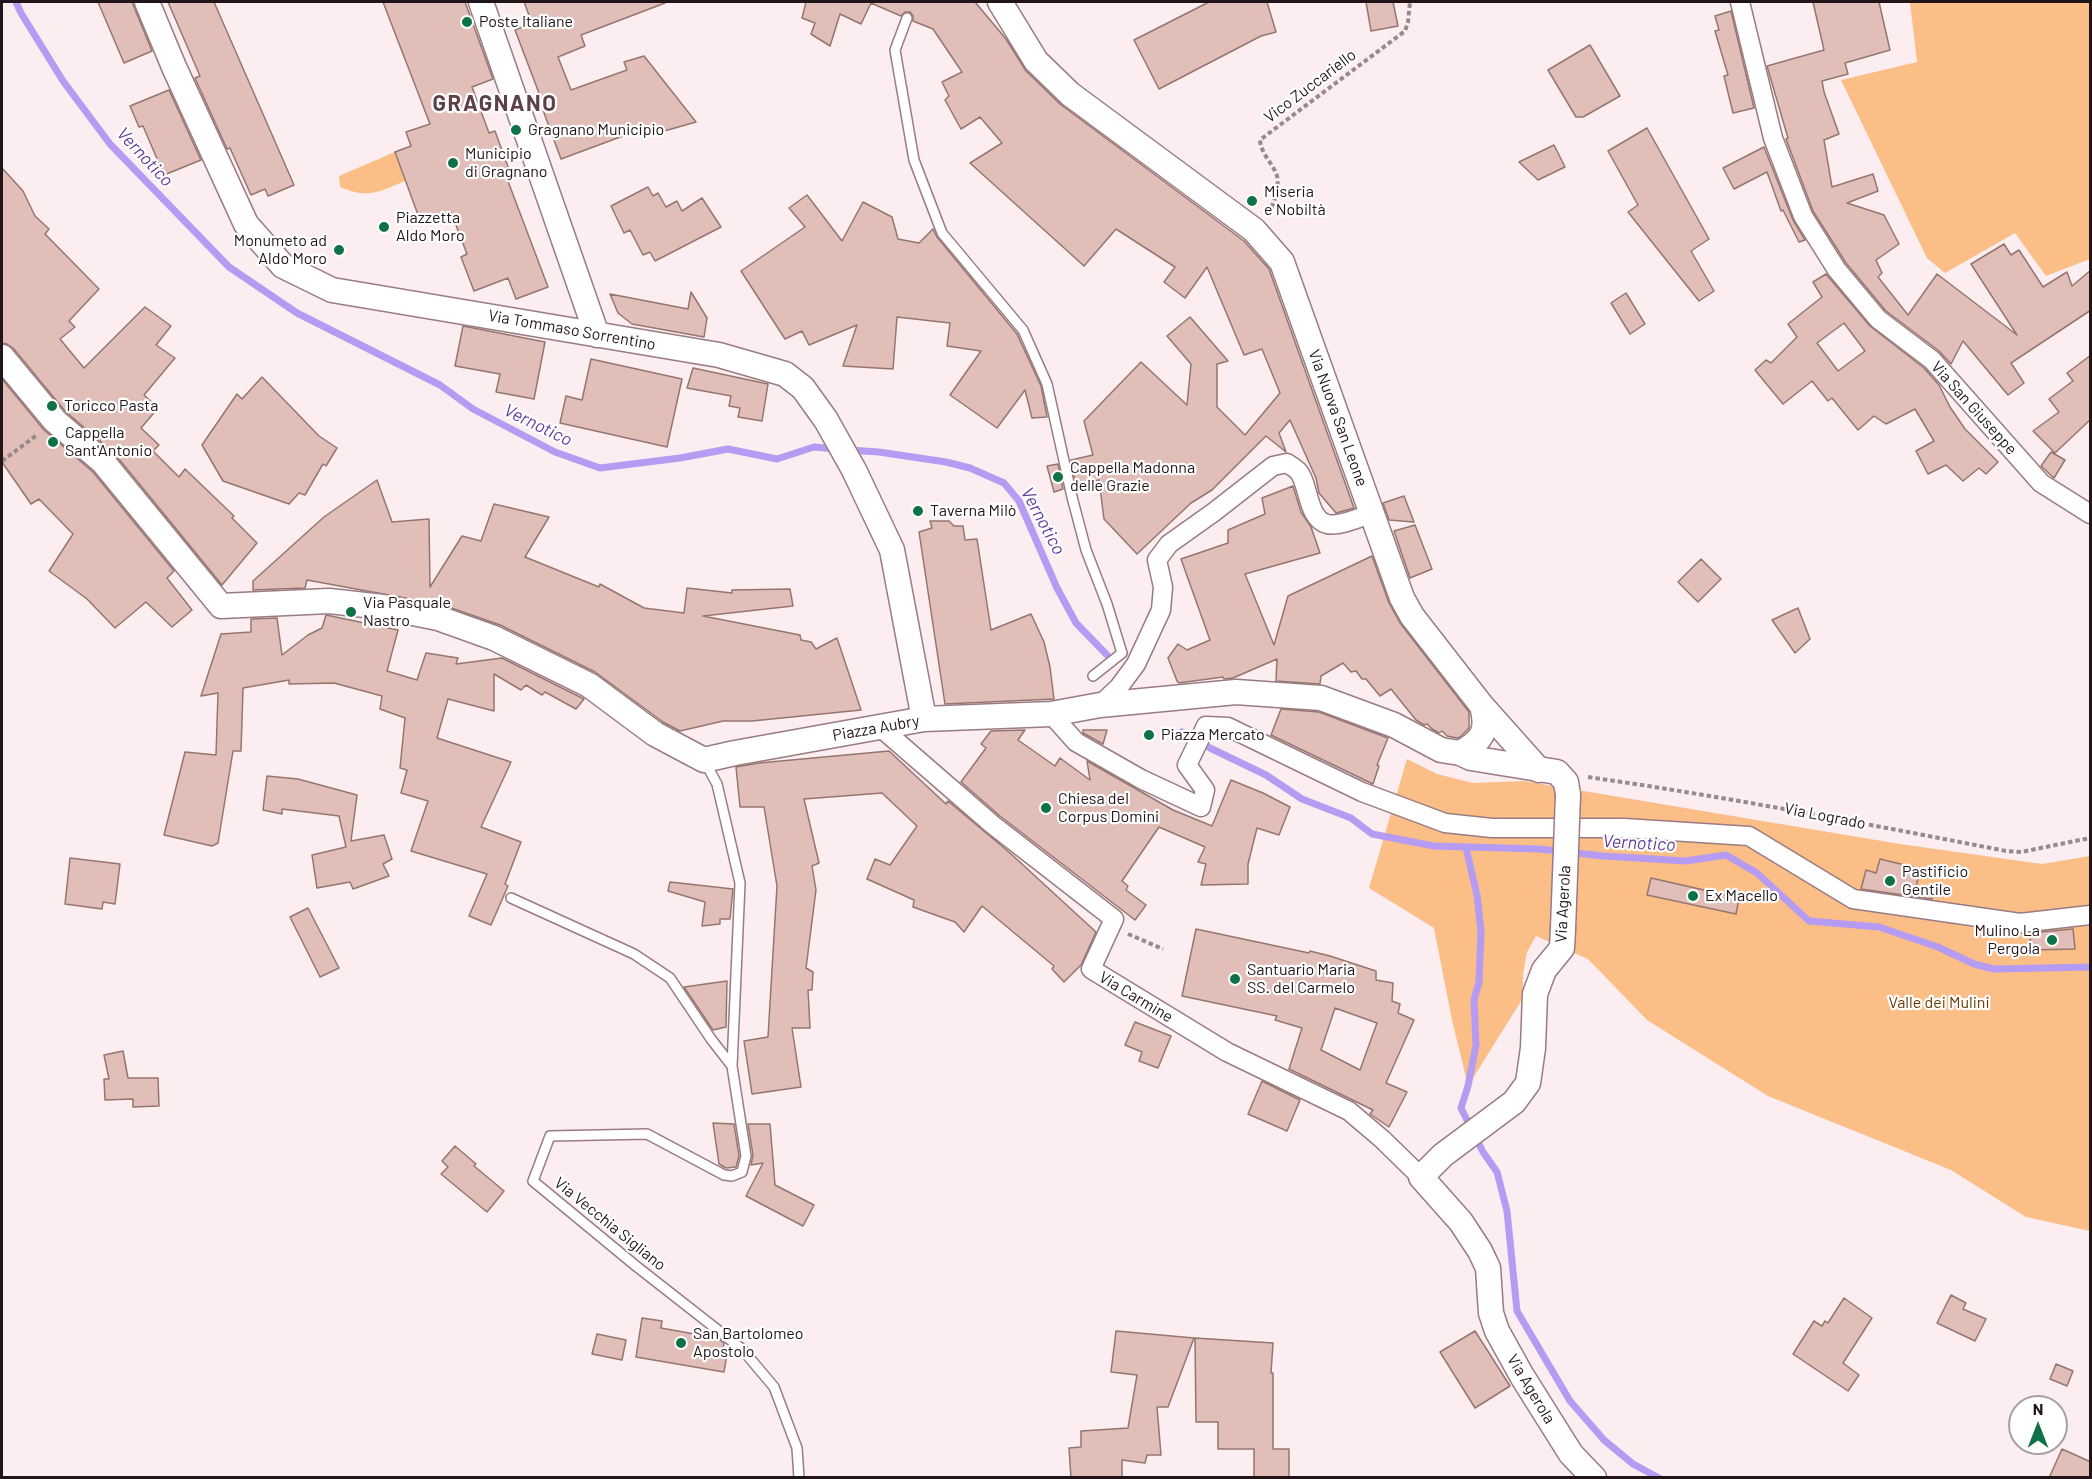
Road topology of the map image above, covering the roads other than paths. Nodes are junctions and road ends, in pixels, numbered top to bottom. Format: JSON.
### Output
{"nodes":[{"id":1,"x":147,"y":2,"type":"edge"},
{"id":2,"x":480,"y":2,"type":"edge"},
{"id":3,"x":1000,"y":2,"type":"edge"},
{"id":4,"x":1740,"y":2,"type":"edge"},
{"id":5,"x":907,"y":18,"type":"dead end"},
{"id":6,"x":597,"y":335,"type":"junction"},
{"id":7,"x":2,"y":357,"type":"edge"},
{"id":8,"x":1373,"y":513,"type":"junction"},
{"id":9,"x":2091,"y":514,"type":"edge"},
{"id":10,"x":1093,"y":676,"type":"dead end"},
{"id":11,"x":1100,"y":705,"type":"junction"},
{"id":12,"x":1482,"y":706,"type":"junction"},
{"id":13,"x":1051,"y":714,"type":"junction"},
{"id":14,"x":924,"y":719,"type":"junction"},
{"id":15,"x":880,"y":727,"type":"junction"},
{"id":16,"x":1460,"y":753,"type":"junction"},
{"id":17,"x":704,"y":760,"type":"junction"},
{"id":18,"x":1548,"y":771,"type":"junction"},
{"id":19,"x":511,"y":898,"type":"dead end"},
{"id":20,"x":2091,"y":915,"type":"edge"},
{"id":21,"x":732,"y":1066,"type":"junction"},
{"id":22,"x":1420,"y":1177,"type":"junction"},
{"id":23,"x":799,"y":1478,"type":"edge"},
{"id":24,"x":1594,"y":1478,"type":"edge"}],
"edges":[{"from":1,"to":6,"type":"street","name":"Via Tommaso Sorrentino"},
{"from":2,"to":6,"type":"street"},
{"from":3,"to":8,"type":"street","name":"Via Nuova San Leone"},
{"from":4,"to":9,"type":"street","name":"Via San Giuseppe"},
{"from":5,"to":10,"type":"lane"},
{"from":6,"to":14,"type":"street","name":"Via Tommaso Sorrentino"},
{"from":7,"to":17,"type":"street"},
{"from":8,"to":11,"type":"street"},
{"from":8,"to":12,"type":"street"},
{"from":11,"to":13,"type":"street"},
{"from":11,"to":16,"type":"street"},
{"from":12,"to":16,"type":"street"},
{"from":12,"to":18,"type":"street"},
{"from":13,"to":14,"type":"street","name":"Piazza Aubry"},
{"from":13,"to":20,"type":"street"},
{"from":14,"to":15,"type":"street","name":"Piazza Aubry"},
{"from":15,"to":17,"type":"street","name":"Piazza Aubry"},
{"from":15,"to":22,"type":"street","name":"Via Carmine"},
{"from":16,"to":18,"type":"street"},
{"from":17,"to":21,"type":"lane","name":"Via Vecchia Sigliano"},
{"from":18,"to":22,"type":"street","name":"Via Agerola","bridge":true},
{"from":19,"to":21,"type":"lane"},
{"from":21,"to":23,"type":"lane","name":"Via Vecchia Sigliano"},
{"from":22,"to":24,"type":"street","name":"Via Agerola"}]}
